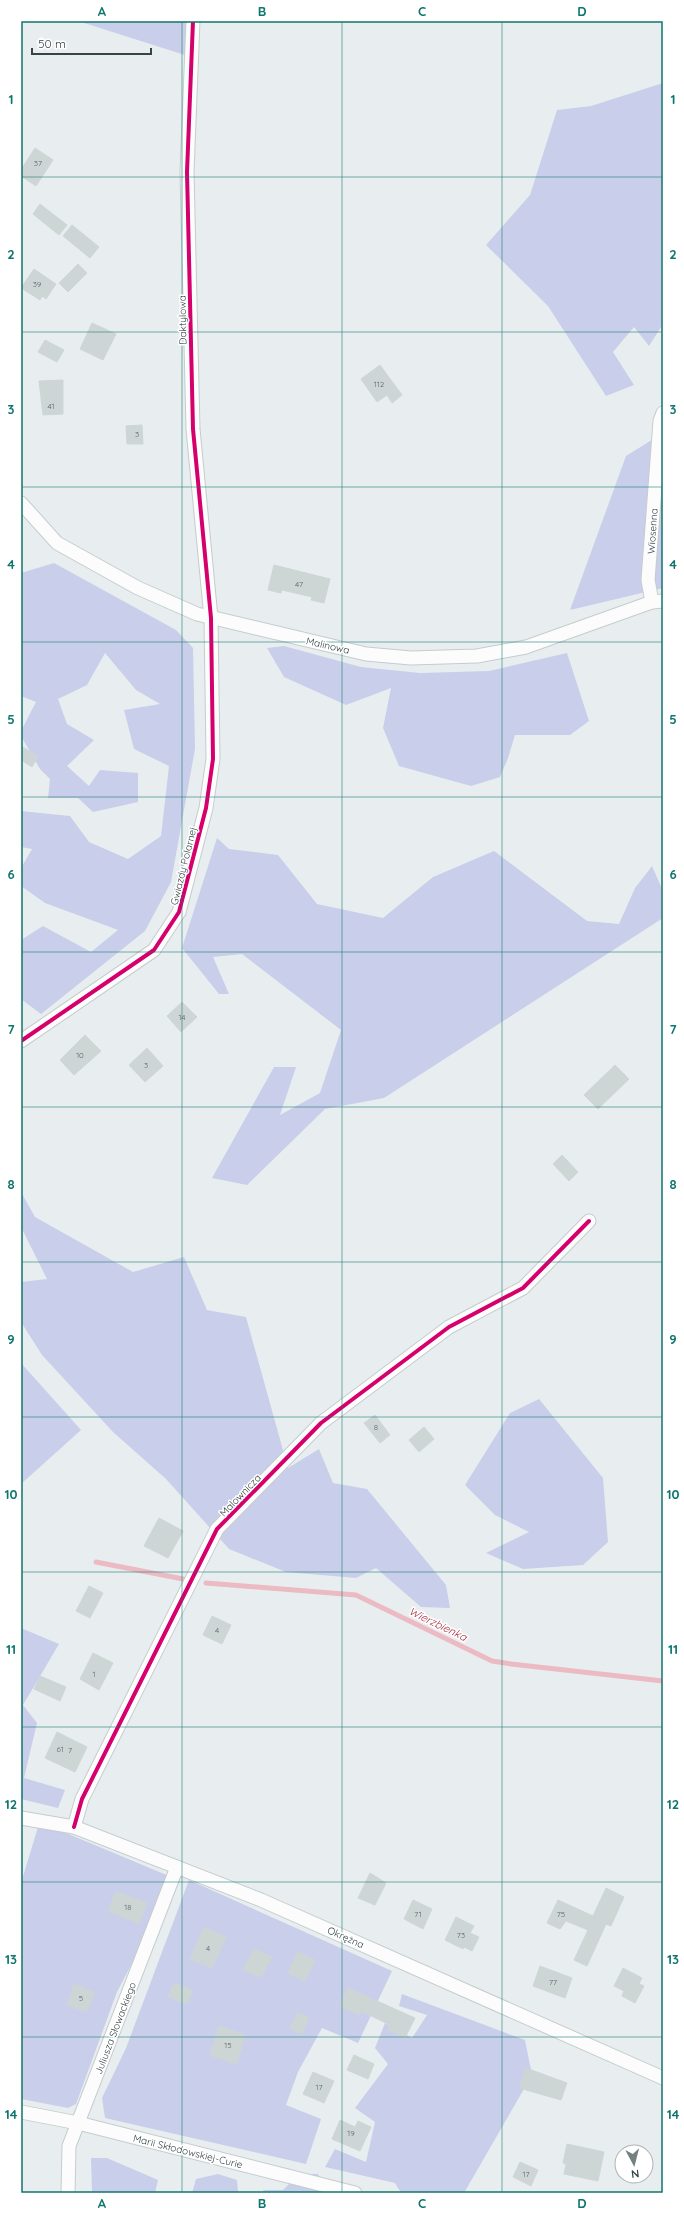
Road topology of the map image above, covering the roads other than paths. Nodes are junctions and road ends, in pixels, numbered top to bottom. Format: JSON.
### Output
{"nodes":[{"id":1,"x":193,"y":21,"type":"edge"},
{"id":2,"x":663,"y":413,"type":"edge"},
{"id":3,"x":21,"y":503,"type":"edge"},
{"id":4,"x":658,"y":601,"type":"edge"},
{"id":5,"x":211,"y":618,"type":"junction"},
{"id":6,"x":21,"y":1041,"type":"edge"},
{"id":7,"x":589,"y":1221,"type":"dead end"},
{"id":8,"x":21,"y":1818,"type":"edge"},
{"id":9,"x":74,"y":1827,"type":"junction"},
{"id":10,"x":177,"y":1867,"type":"junction"},
{"id":11,"x":663,"y":2078,"type":"edge"},
{"id":12,"x":21,"y":2112,"type":"edge"},
{"id":13,"x":78,"y":2123,"type":"junction"},
{"id":14,"x":68,"y":2193,"type":"edge"},
{"id":15,"x":355,"y":2193,"type":"edge"}],
"edges":[{"from":1,"to":5,"type":"street","name":"Daktylowa"},
{"from":2,"to":4,"type":"street","name":"Wiosenna"},
{"from":3,"to":5,"type":"street","name":"Malinowa"},
{"from":4,"to":5,"type":"street","name":"Malinowa"},
{"from":5,"to":6,"type":"street","name":"Gwiazdy Polarnej"},
{"from":7,"to":9,"type":"street","name":"Malownicza"},
{"from":8,"to":9,"type":"street","name":"Okrężna"},
{"from":9,"to":10,"type":"street","name":"Okrężna"},
{"from":10,"to":11,"type":"street","name":"Okrężna"},
{"from":10,"to":13,"type":"street","name":"Juliusza Słowackiego"},
{"from":12,"to":13,"type":"street","name":"Marii Skłodowskiej-Curie"},
{"from":13,"to":14,"type":"street","name":"Juliusza Słowackiego"},
{"from":13,"to":15,"type":"street","name":"Marii Skłodowskiej-Curie"}]}
